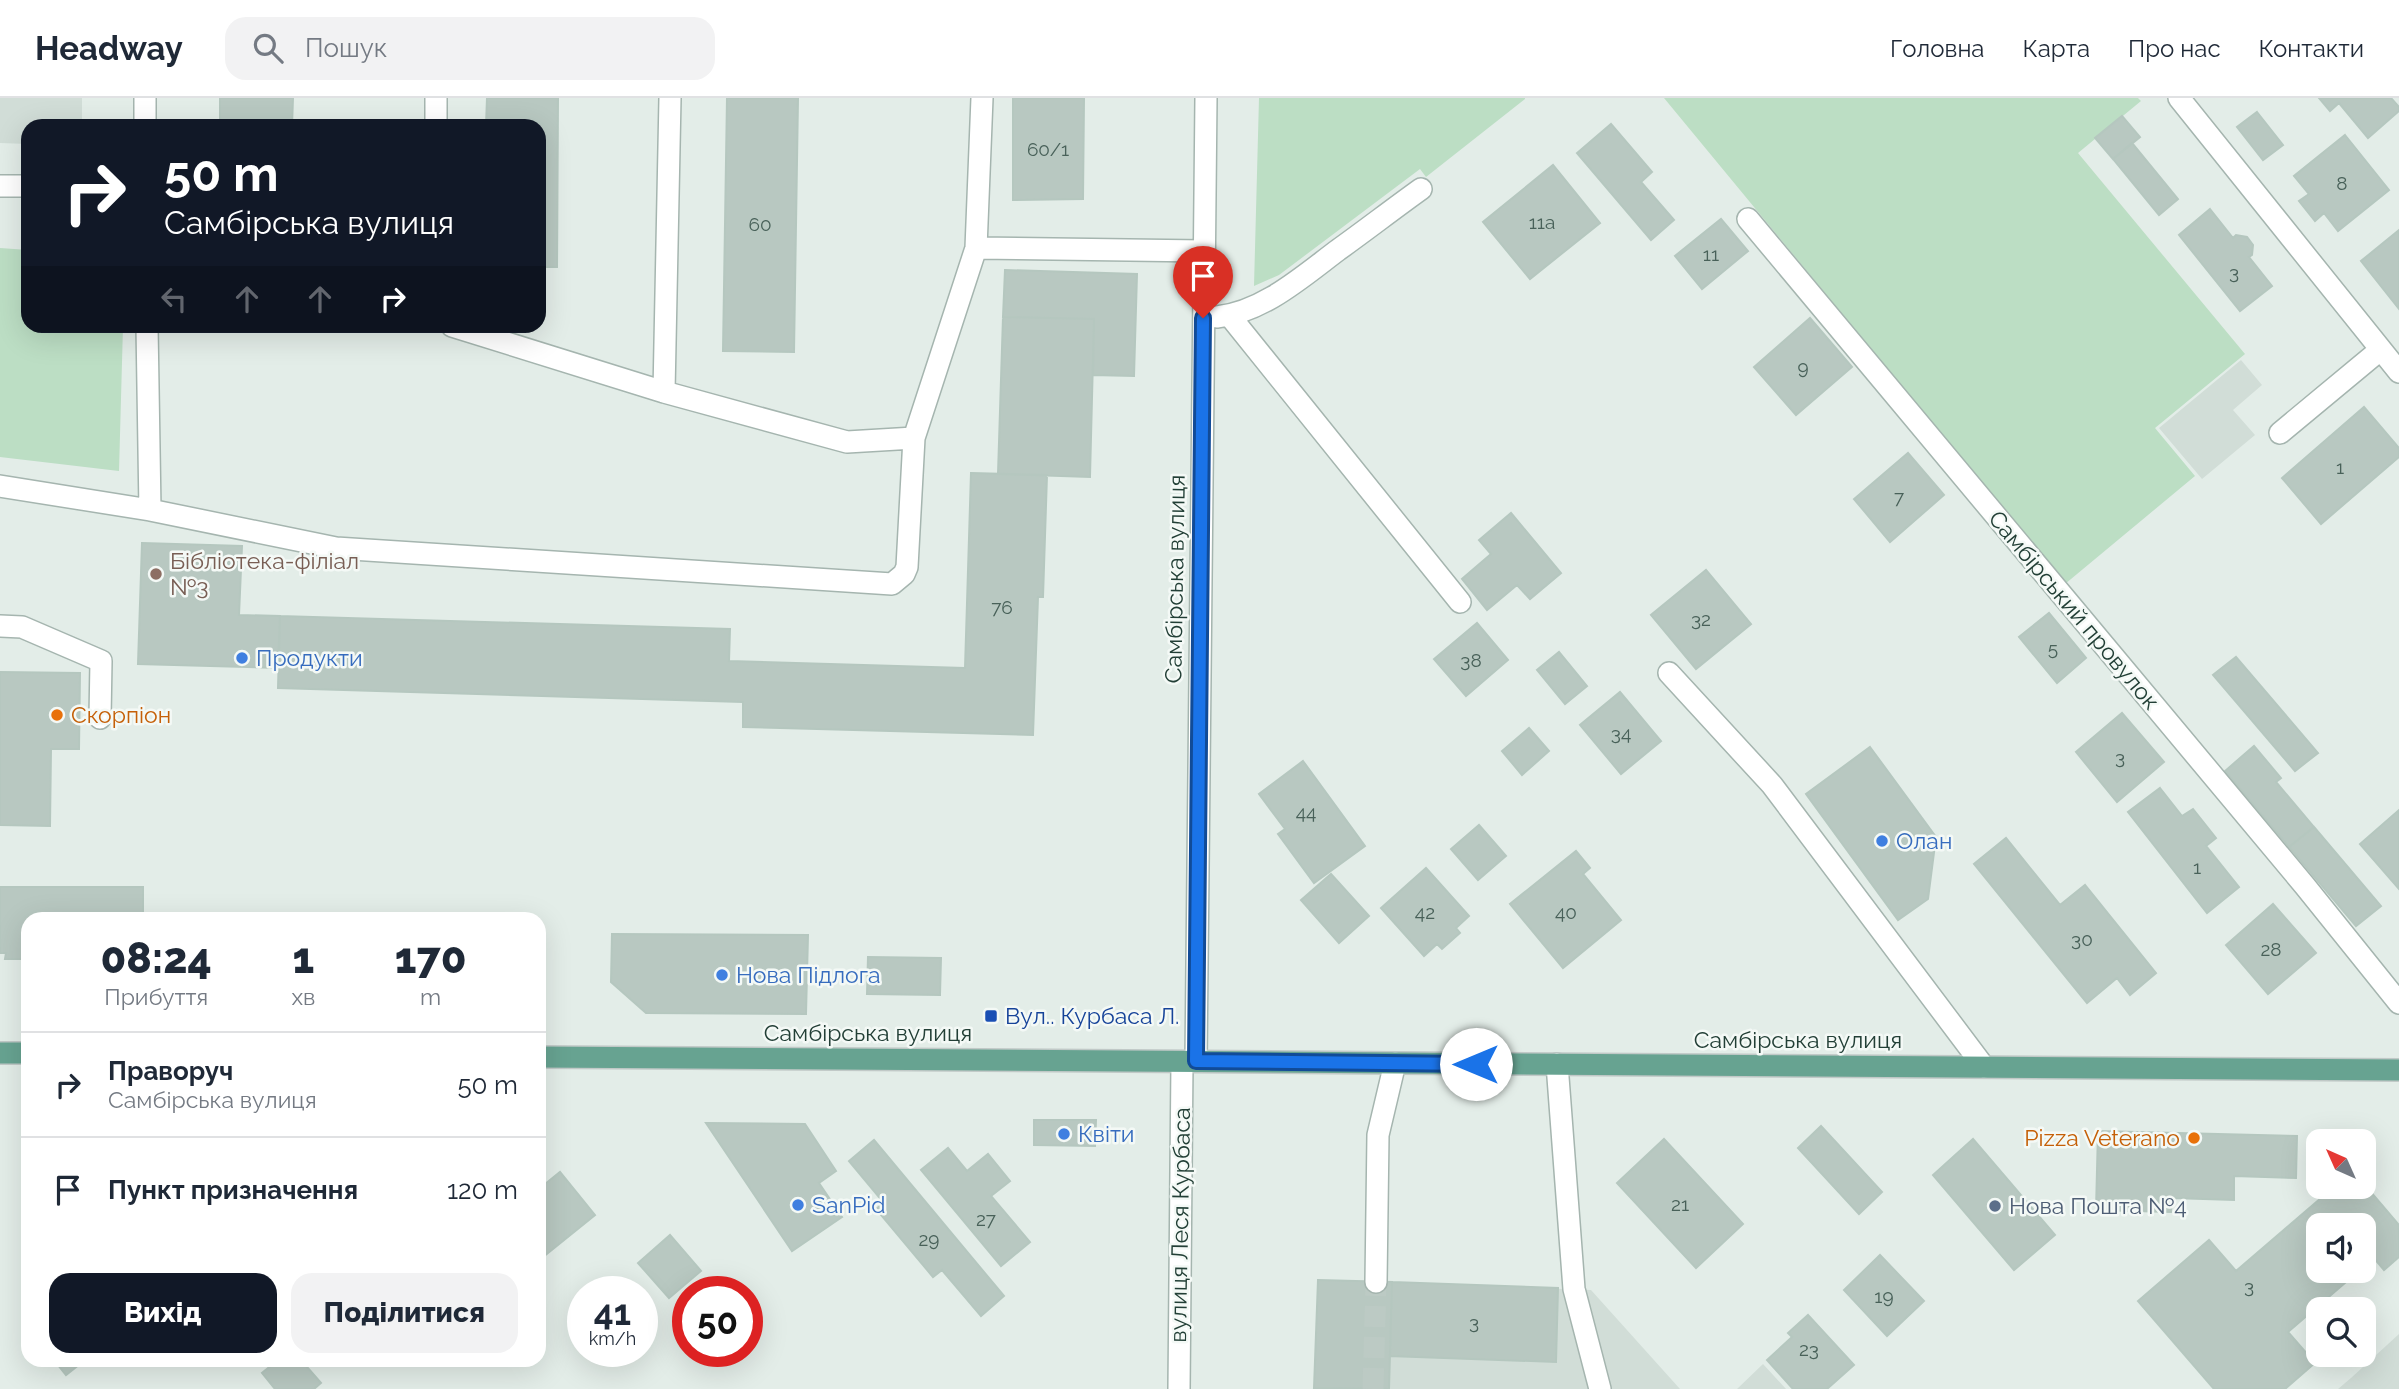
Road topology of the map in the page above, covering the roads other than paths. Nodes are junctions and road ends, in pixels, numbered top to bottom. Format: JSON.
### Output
{"nodes":[{"id":1,"x":145,"y":98,"type":"edge"},
{"id":2,"x":436,"y":98,"type":"edge"},
{"id":3,"x":670,"y":98,"type":"edge"},
{"id":4,"x":982,"y":98,"type":"edge"},
{"id":5,"x":1206,"y":98,"type":"edge"},
{"id":6,"x":2179,"y":98,"type":"edge"},
{"id":7,"x":145,"y":119,"type":"edge"},
{"id":8,"x":436,"y":119,"type":"edge"},
{"id":9,"x":21,"y":186,"type":"edge"},
{"id":10,"x":0,"y":187,"type":"edge"},
{"id":11,"x":1421,"y":189,"type":"dead end"},
{"id":12,"x":1748,"y":219,"type":"dead end"},
{"id":13,"x":976,"y":248,"type":"junction"},
{"id":14,"x":1204,"y":251,"type":"junction"},
{"id":15,"x":1230,"y":315,"type":"junction"},
{"id":16,"x":1203,"y":318,"type":"junction"},
{"id":17,"x":147,"y":333,"type":"edge"},
{"id":18,"x":475,"y":333,"type":"edge"},
{"id":19,"x":2380,"y":350,"type":"junction"},
{"id":20,"x":2399,"y":372,"type":"edge"},
{"id":21,"x":664,"y":391,"type":"junction"},
{"id":22,"x":2280,"y":433,"type":"dead end"},
{"id":23,"x":914,"y":438,"type":"junction"},
{"id":24,"x":0,"y":486,"type":"edge"},
{"id":25,"x":150,"y":510,"type":"junction"},
{"id":26,"x":1460,"y":602,"type":"dead end"},
{"id":27,"x":0,"y":626,"type":"edge"},
{"id":28,"x":1669,"y":673,"type":"dead end"},
{"id":29,"x":100,"y":718,"type":"dead end"},
{"id":30,"x":2399,"y":1003,"type":"edge"},
{"id":31,"x":0,"y":1052,"type":"edge"},
{"id":32,"x":21,"y":1053,"type":"edge"},
{"id":33,"x":546,"y":1057,"type":"edge"},
{"id":34,"x":1189,"y":1061,"type":"junction"},
{"id":35,"x":1395,"y":1063,"type":"junction"},
{"id":36,"x":1557,"y":1064,"type":"junction"},
{"id":37,"x":1984,"y":1067,"type":"junction"},
{"id":38,"x":2399,"y":1070,"type":"edge"},
{"id":39,"x":1376,"y":1282,"type":"tunnel mouth"},
{"id":40,"x":1179,"y":1389,"type":"edge"},
{"id":41,"x":1600,"y":1389,"type":"edge"}],
"edges":[{"from":1,"to":7,"type":"street"},
{"from":2,"to":8,"type":"street"},
{"from":3,"to":21,"type":"street"},
{"from":4,"to":13,"type":"street"},
{"from":5,"to":14,"type":"street","name":"Самбірська вулиця"},
{"from":6,"to":19,"type":"street"},
{"from":9,"to":10,"type":"street"},
{"from":11,"to":15,"type":"street"},
{"from":12,"to":30,"type":"street","name":"Самбірський провулок"},
{"from":13,"to":14,"type":"street"},
{"from":13,"to":23,"type":"street"},
{"from":14,"to":16,"type":"street","name":"Самбірська вулиця"},
{"from":15,"to":16,"type":"street"},
{"from":15,"to":26,"type":"street"},
{"from":16,"to":34,"type":"street","name":"Самбірська вулиця"},
{"from":17,"to":25,"type":"street"},
{"from":18,"to":21,"type":"street"},
{"from":19,"to":20,"type":"street"},
{"from":19,"to":22,"type":"street"},
{"from":21,"to":23,"type":"street"},
{"from":23,"to":25,"type":"street"},
{"from":24,"to":25,"type":"street"},
{"from":27,"to":29,"type":"street"},
{"from":28,"to":37,"type":"street"},
{"from":31,"to":32,"type":"main road"},
{"from":33,"to":34,"type":"main road","name":"Самбірська вулиця"},
{"from":34,"to":35,"type":"main road","name":"Самбірська вулиця"},
{"from":34,"to":40,"type":"street","name":"вулиця Леся Курбаса"},
{"from":35,"to":36,"type":"main road","name":"Самбірська вулиця"},
{"from":35,"to":39,"type":"street"},
{"from":36,"to":37,"type":"main road","name":"Самбірська вулиця"},
{"from":36,"to":41,"type":"street"},
{"from":37,"to":38,"type":"main road","name":"Самбірська вулиця"}]}
